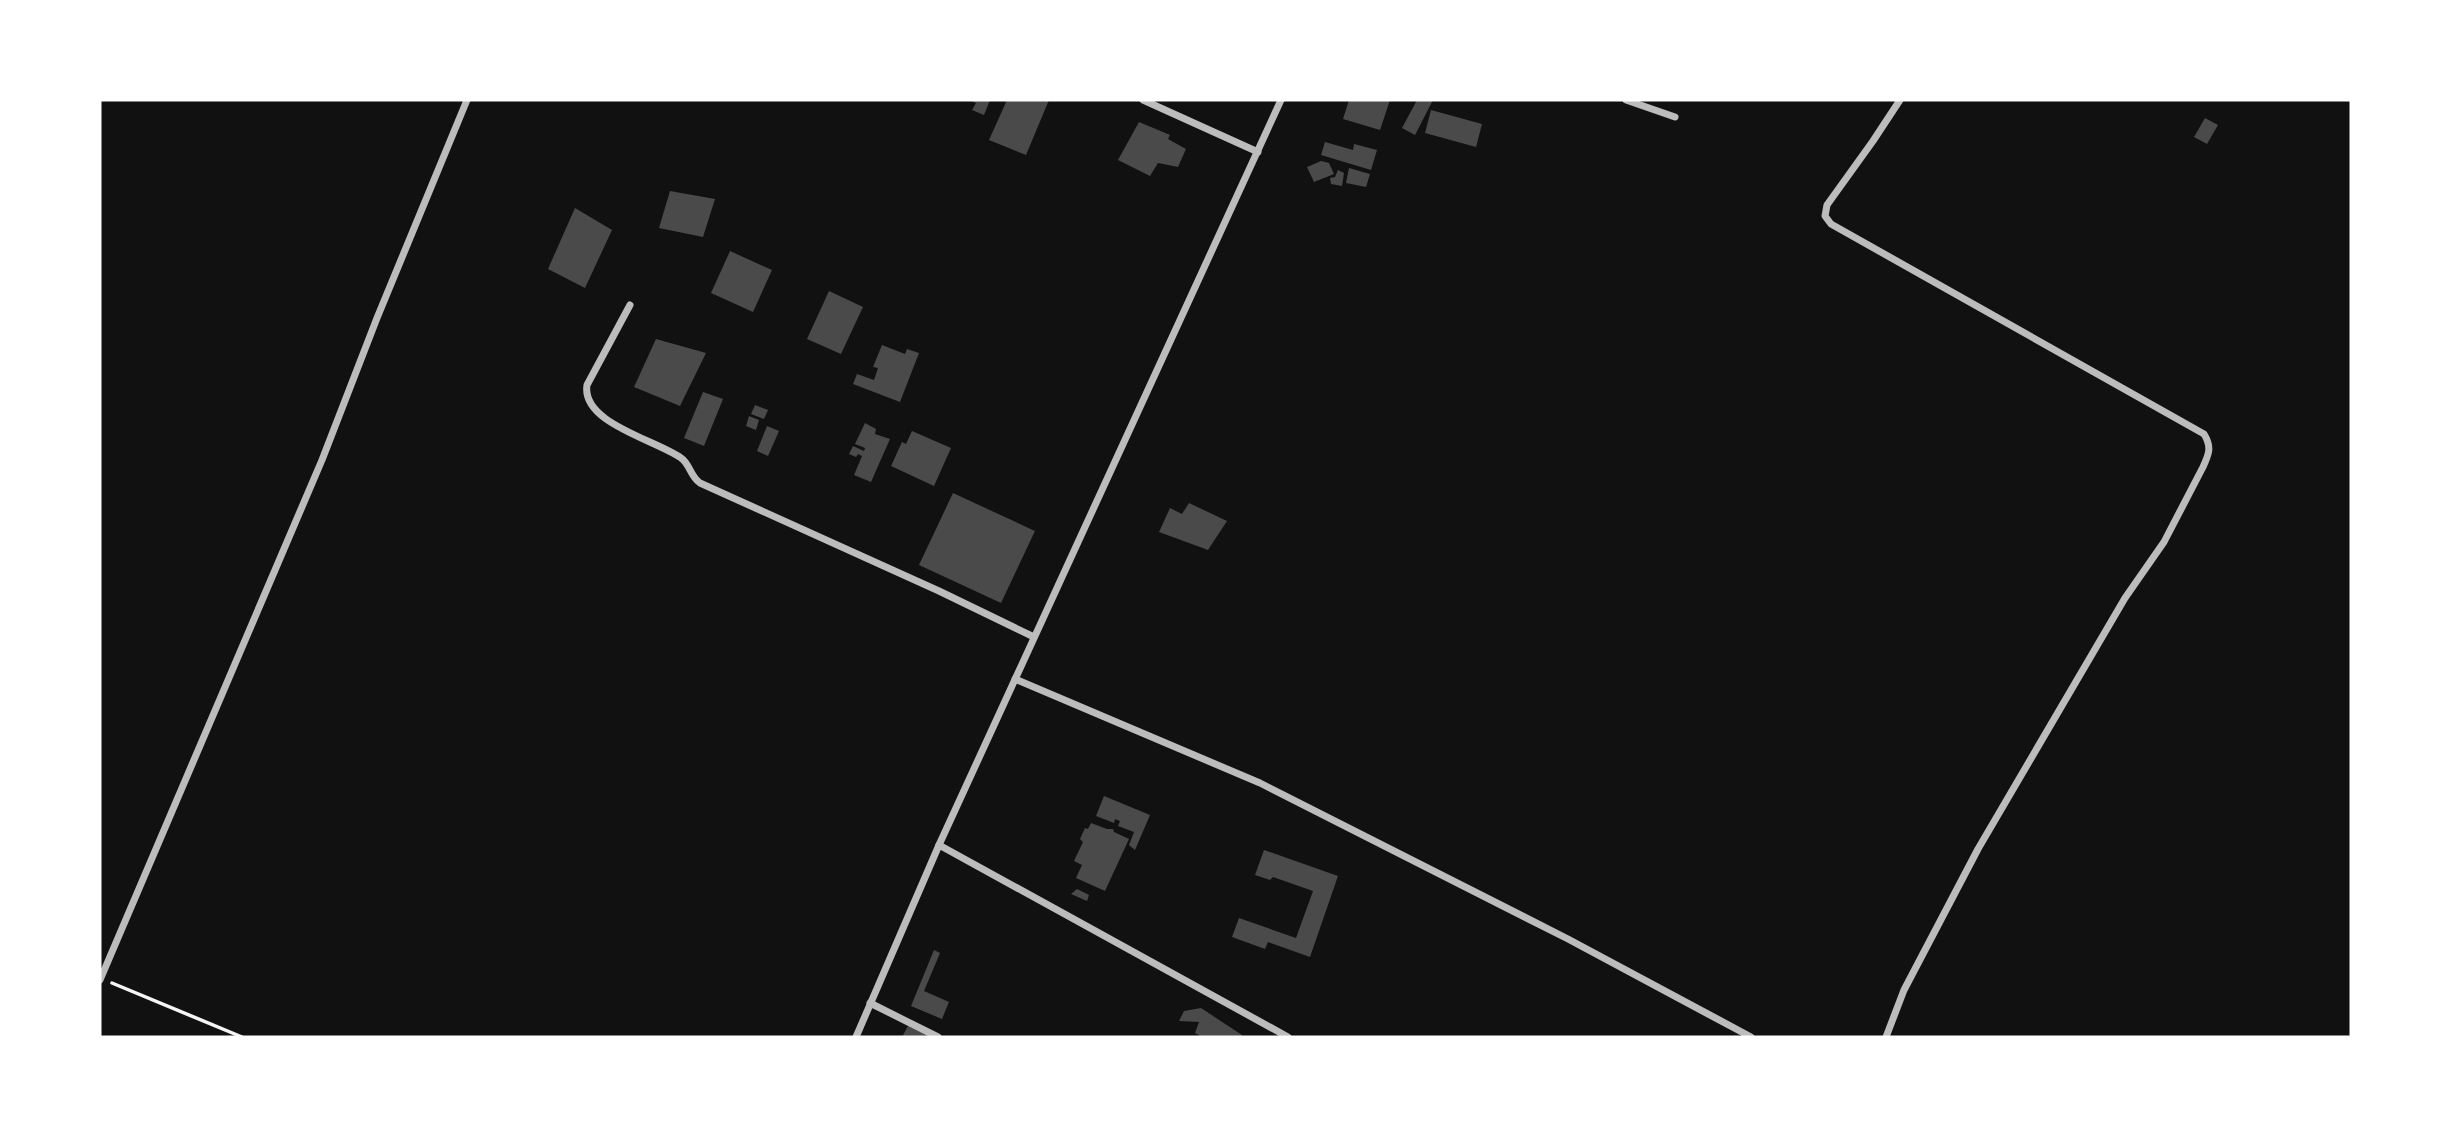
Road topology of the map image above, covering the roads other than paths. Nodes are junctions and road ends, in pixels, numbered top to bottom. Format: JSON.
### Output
{"nodes":[{"id":1,"x":467,"y":100,"type":"edge"},
{"id":2,"x":1143,"y":100,"type":"edge"},
{"id":3,"x":1281,"y":100,"type":"edge"},
{"id":4,"x":1626,"y":100,"type":"edge"},
{"id":5,"x":1900,"y":100,"type":"edge"},
{"id":6,"x":1675,"y":117,"type":"dead end"},
{"id":7,"x":1258,"y":152,"type":"junction"},
{"id":8,"x":630,"y":305,"type":"dead end"},
{"id":9,"x":1034,"y":637,"type":"junction"},
{"id":10,"x":1015,"y":680,"type":"junction"},
{"id":11,"x":939,"y":845,"type":"junction"},
{"id":12,"x":100,"y":979,"type":"edge"},
{"id":13,"x":870,"y":1003,"type":"junction"},
{"id":14,"x":856,"y":1037,"type":"edge"},
{"id":15,"x":938,"y":1037,"type":"edge"},
{"id":16,"x":1288,"y":1037,"type":"edge"},
{"id":17,"x":1751,"y":1037,"type":"edge"},
{"id":18,"x":1886,"y":1037,"type":"edge"}],
"edges":[{"from":1,"to":12,"type":"street"},
{"from":2,"to":7,"type":"street"},
{"from":3,"to":7,"type":"street"},
{"from":4,"to":6,"type":"street"},
{"from":5,"to":18,"type":"street"},
{"from":7,"to":9,"type":"street"},
{"from":8,"to":9,"type":"street"},
{"from":9,"to":10,"type":"street"},
{"from":10,"to":11,"type":"street"},
{"from":10,"to":17,"type":"street"},
{"from":11,"to":13,"type":"street"},
{"from":11,"to":16,"type":"street"},
{"from":13,"to":14,"type":"street"},
{"from":13,"to":15,"type":"street"}]}
